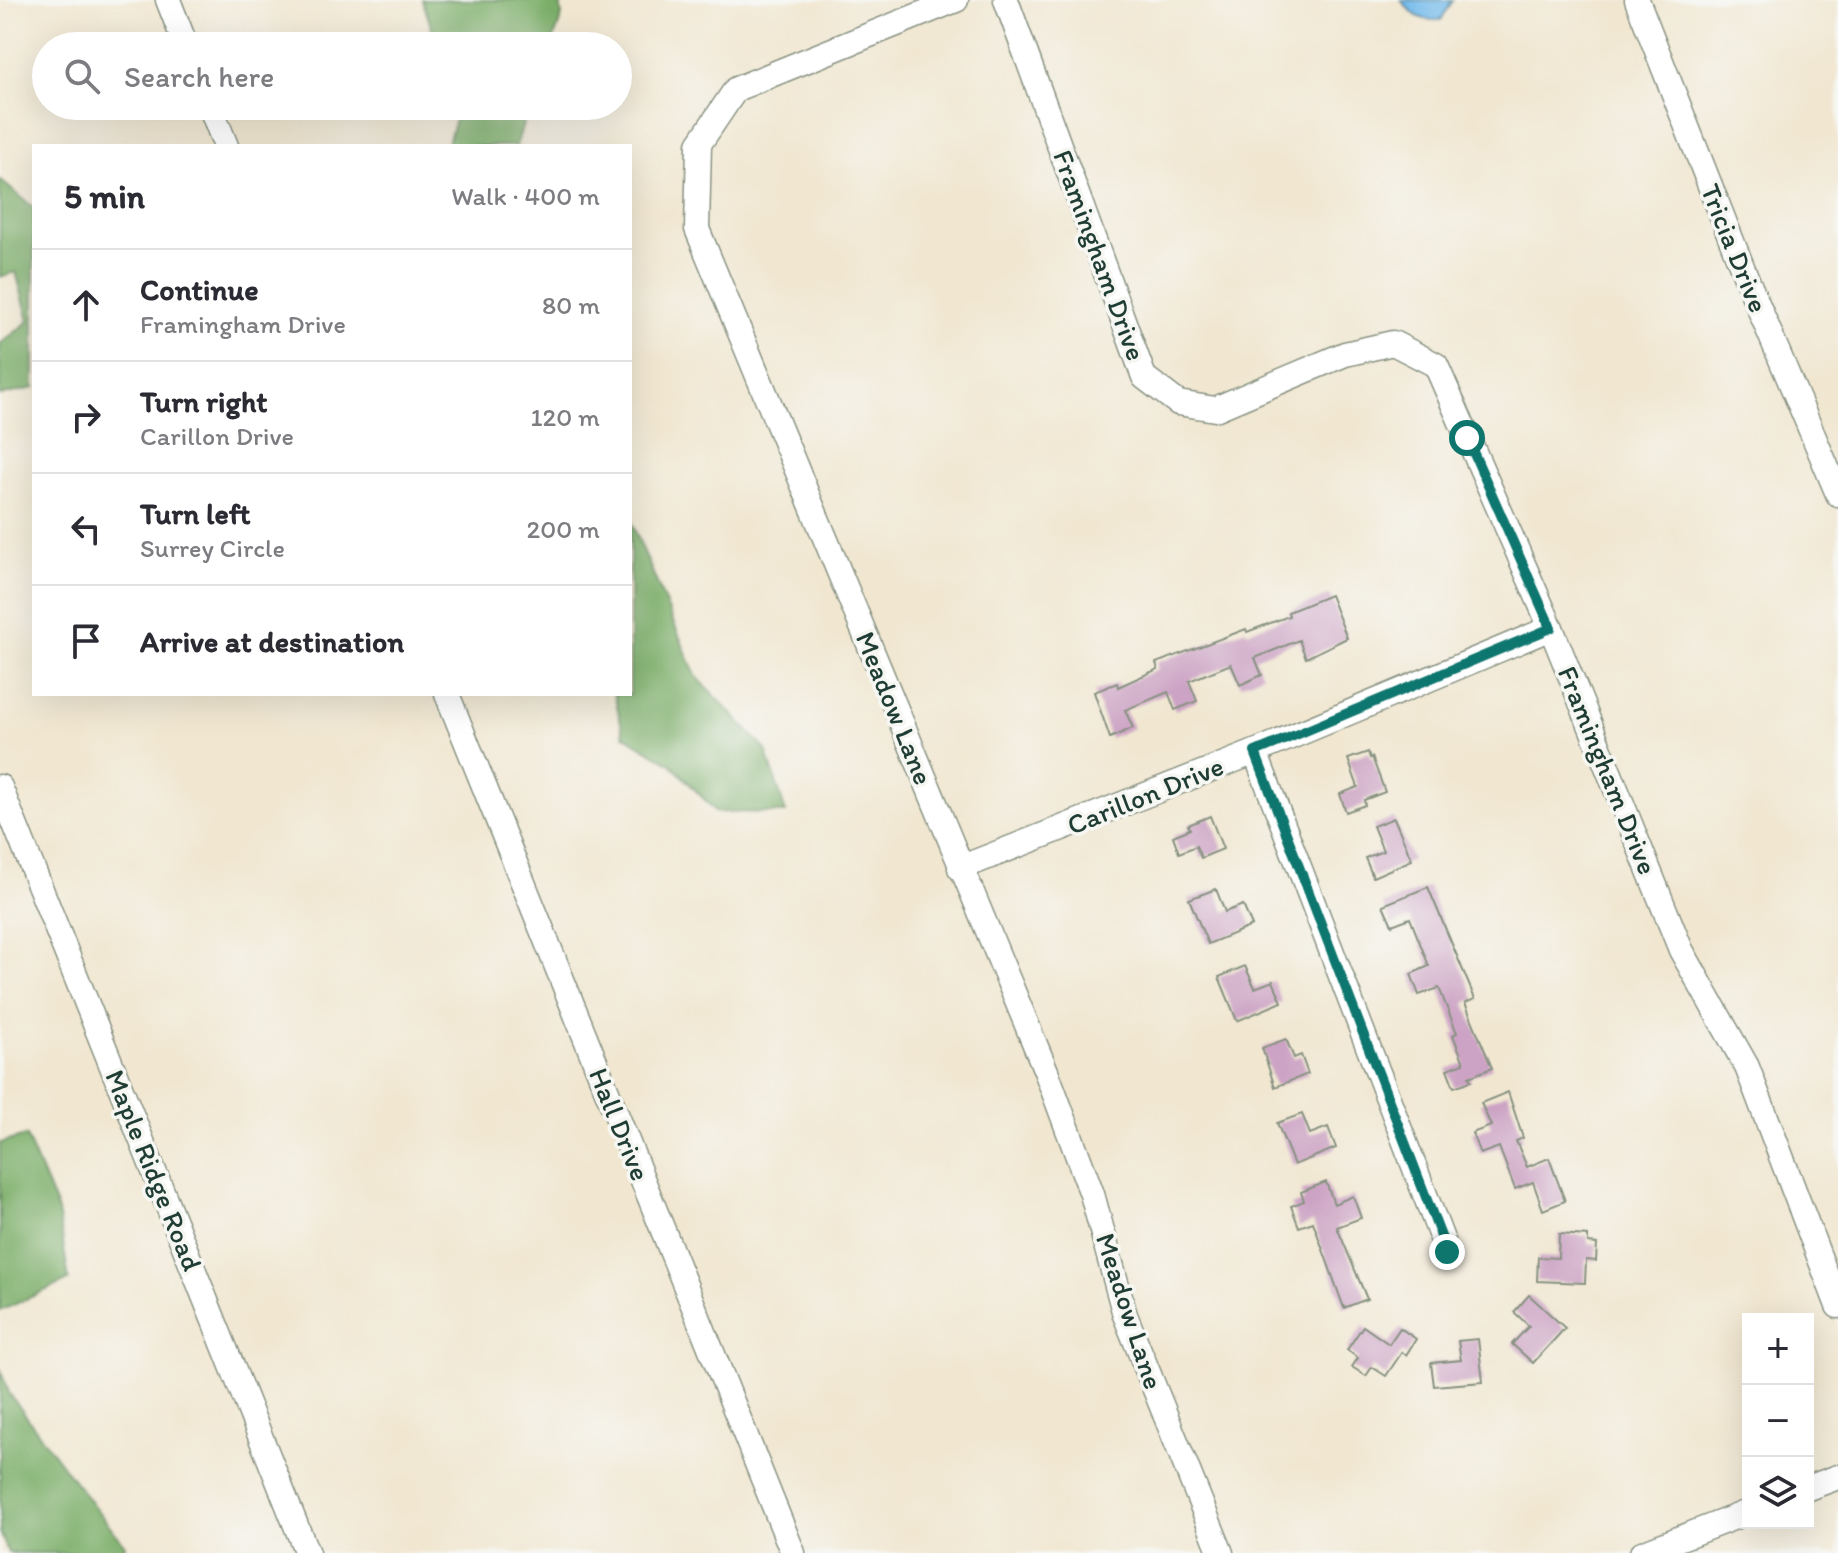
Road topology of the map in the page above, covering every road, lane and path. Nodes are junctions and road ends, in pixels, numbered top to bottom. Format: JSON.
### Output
{"nodes":[{"id":1,"x":168,"y":0,"type":"edge"},
{"id":2,"x":956,"y":0,"type":"edge"},
{"id":3,"x":1006,"y":0,"type":"edge"},
{"id":4,"x":1637,"y":0,"type":"edge"},
{"id":5,"x":181,"y":32,"type":"edge"},
{"id":6,"x":216,"y":120,"type":"edge"},
{"id":7,"x":225,"y":144,"type":"edge"},
{"id":8,"x":1838,"y":494,"type":"edge"},
{"id":9,"x":1551,"y":628,"type":"junction"},
{"id":10,"x":448,"y":696,"type":"edge"},
{"id":11,"x":1255,"y":752,"type":"junction"},
{"id":12,"x":0,"y":787,"type":"edge"},
{"id":13,"x":960,"y":868,"type":"junction"},
{"id":14,"x":1447,"y":1252,"type":"dead end"},
{"id":15,"x":1838,"y":1306,"type":"edge"},
{"id":16,"x":1838,"y":1477,"type":"edge"},
{"id":17,"x":1814,"y":1486,"type":"edge"},
{"id":18,"x":1742,"y":1514,"type":"edge"},
{"id":19,"x":307,"y":1553,"type":"edge"},
{"id":20,"x":793,"y":1553,"type":"edge"},
{"id":21,"x":1221,"y":1553,"type":"edge"},
{"id":22,"x":1642,"y":1553,"type":"edge"}],
"edges":[{"from":1,"to":5,"type":"street"},
{"from":2,"to":13,"type":"street","name":"Meadow Lane"},
{"from":3,"to":9,"type":"street","name":"Framingham Drive"},
{"from":4,"to":8,"type":"street","name":"Tricia Drive"},
{"from":6,"to":7,"type":"street"},
{"from":9,"to":11,"type":"street","name":"Carillon Drive"},
{"from":9,"to":15,"type":"street","name":"Framingham Drive"},
{"from":10,"to":20,"type":"street","name":"Hall Drive"},
{"from":11,"to":13,"type":"street","name":"Carillon Drive"},
{"from":11,"to":14,"type":"street"},
{"from":12,"to":19,"type":"street","name":"Maple Ridge Road"},
{"from":13,"to":21,"type":"street","name":"Meadow Lane"},
{"from":16,"to":17,"type":"street"},
{"from":18,"to":22,"type":"street"}]}
